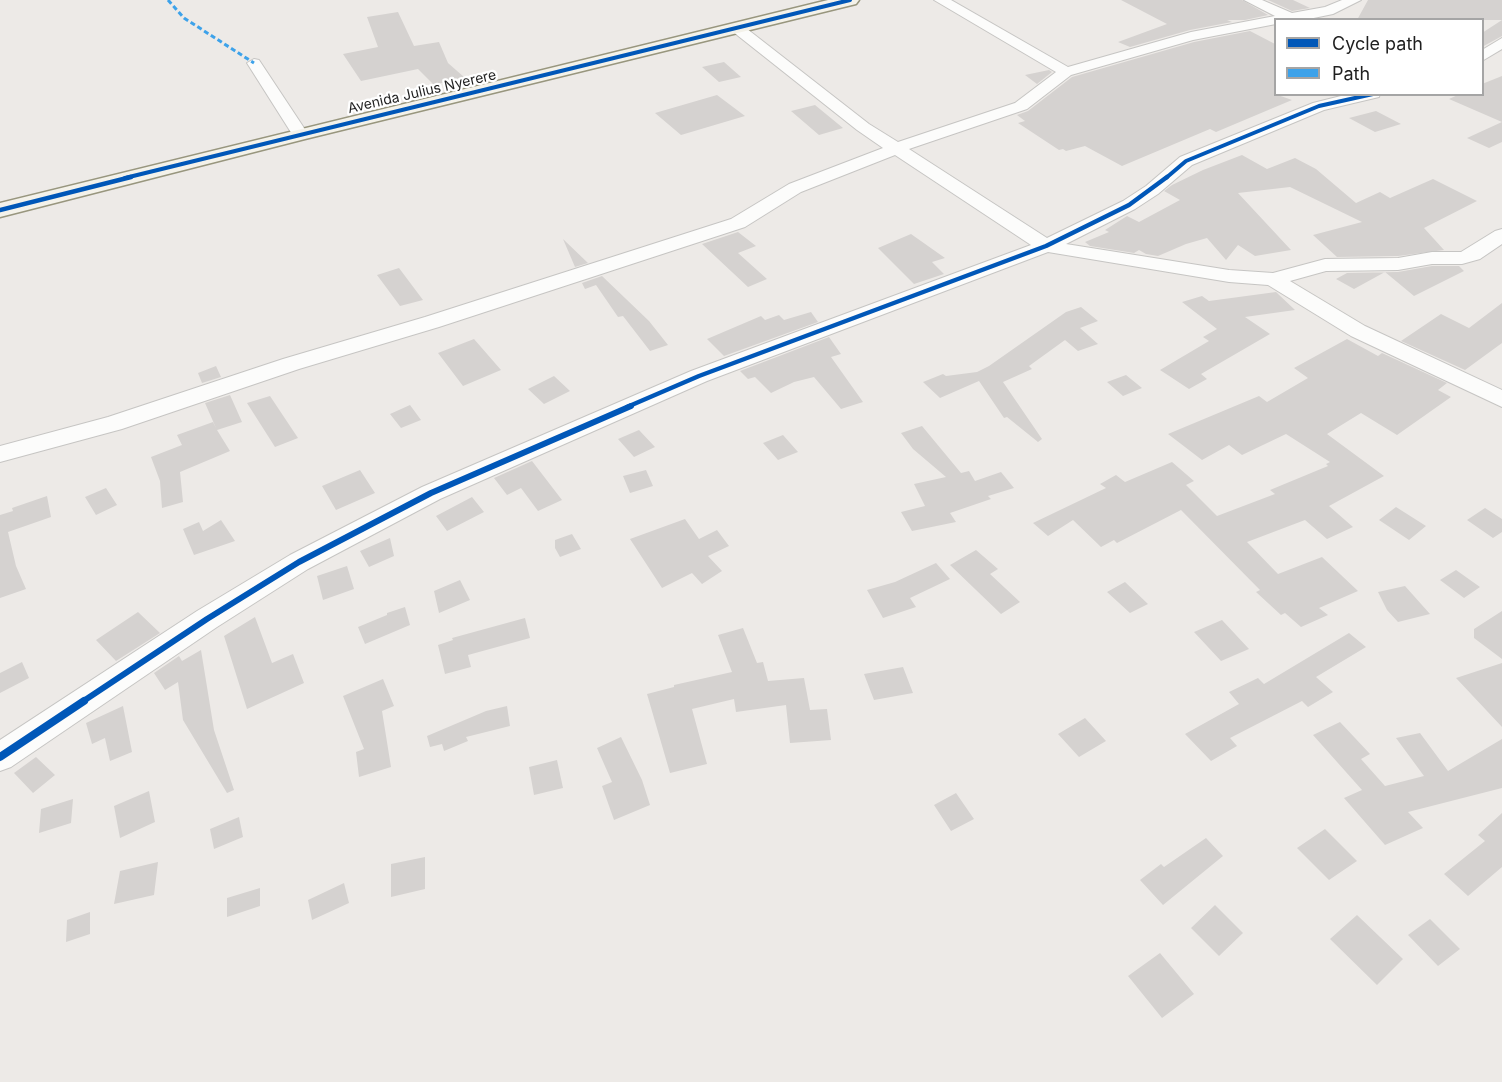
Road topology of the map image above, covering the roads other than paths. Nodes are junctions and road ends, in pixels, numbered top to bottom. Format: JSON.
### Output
{"nodes":[{"id":1,"x":849,"y":0,"type":"edge"},
{"id":2,"x":941,"y":0,"type":"edge"},
{"id":3,"x":1251,"y":0,"type":"edge"},
{"id":4,"x":1354,"y":0,"type":"edge"},
{"id":5,"x":1279,"y":18,"type":"edge"},
{"id":6,"x":1287,"y":18,"type":"edge"},
{"id":7,"x":1274,"y":20,"type":"edge"},
{"id":8,"x":737,"y":28,"type":"junction"},
{"id":9,"x":1502,"y":42,"type":"edge"},
{"id":10,"x":1484,"y":56,"type":"edge"},
{"id":11,"x":254,"y":63,"type":"dead end"},
{"id":12,"x":1066,"y":72,"type":"junction"},
{"id":13,"x":1364,"y":96,"type":"edge"},
{"id":14,"x":300,"y":134,"type":"junction"},
{"id":15,"x":894,"y":149,"type":"junction"},
{"id":16,"x":0,"y":210,"type":"edge"},
{"id":17,"x":1502,"y":235,"type":"edge"},
{"id":18,"x":1046,"y":246,"type":"junction"},
{"id":19,"x":1273,"y":279,"type":"junction"},
{"id":20,"x":1502,"y":399,"type":"edge"},
{"id":21,"x":0,"y":454,"type":"edge"},
{"id":22,"x":0,"y":757,"type":"edge"}],
"edges":[{"from":1,"to":8,"type":"street","name":"Avenida Julius Nyerere"},
{"from":2,"to":12,"type":"street"},
{"from":3,"to":5,"type":"street"},
{"from":4,"to":6,"type":"street"},
{"from":7,"to":12,"type":"street"},
{"from":8,"to":14,"type":"street","name":"Avenida Julius Nyerere"},
{"from":8,"to":15,"type":"street"},
{"from":9,"to":10,"type":"street"},
{"from":11,"to":14,"type":"street"},
{"from":12,"to":15,"type":"street"},
{"from":13,"to":18,"type":"street"},
{"from":14,"to":16,"type":"street","name":"Avenida Julius Nyerere"},
{"from":15,"to":18,"type":"street"},
{"from":15,"to":21,"type":"street"},
{"from":17,"to":19,"type":"street"},
{"from":18,"to":19,"type":"street"},
{"from":18,"to":22,"type":"street"},
{"from":19,"to":20,"type":"street"}]}
